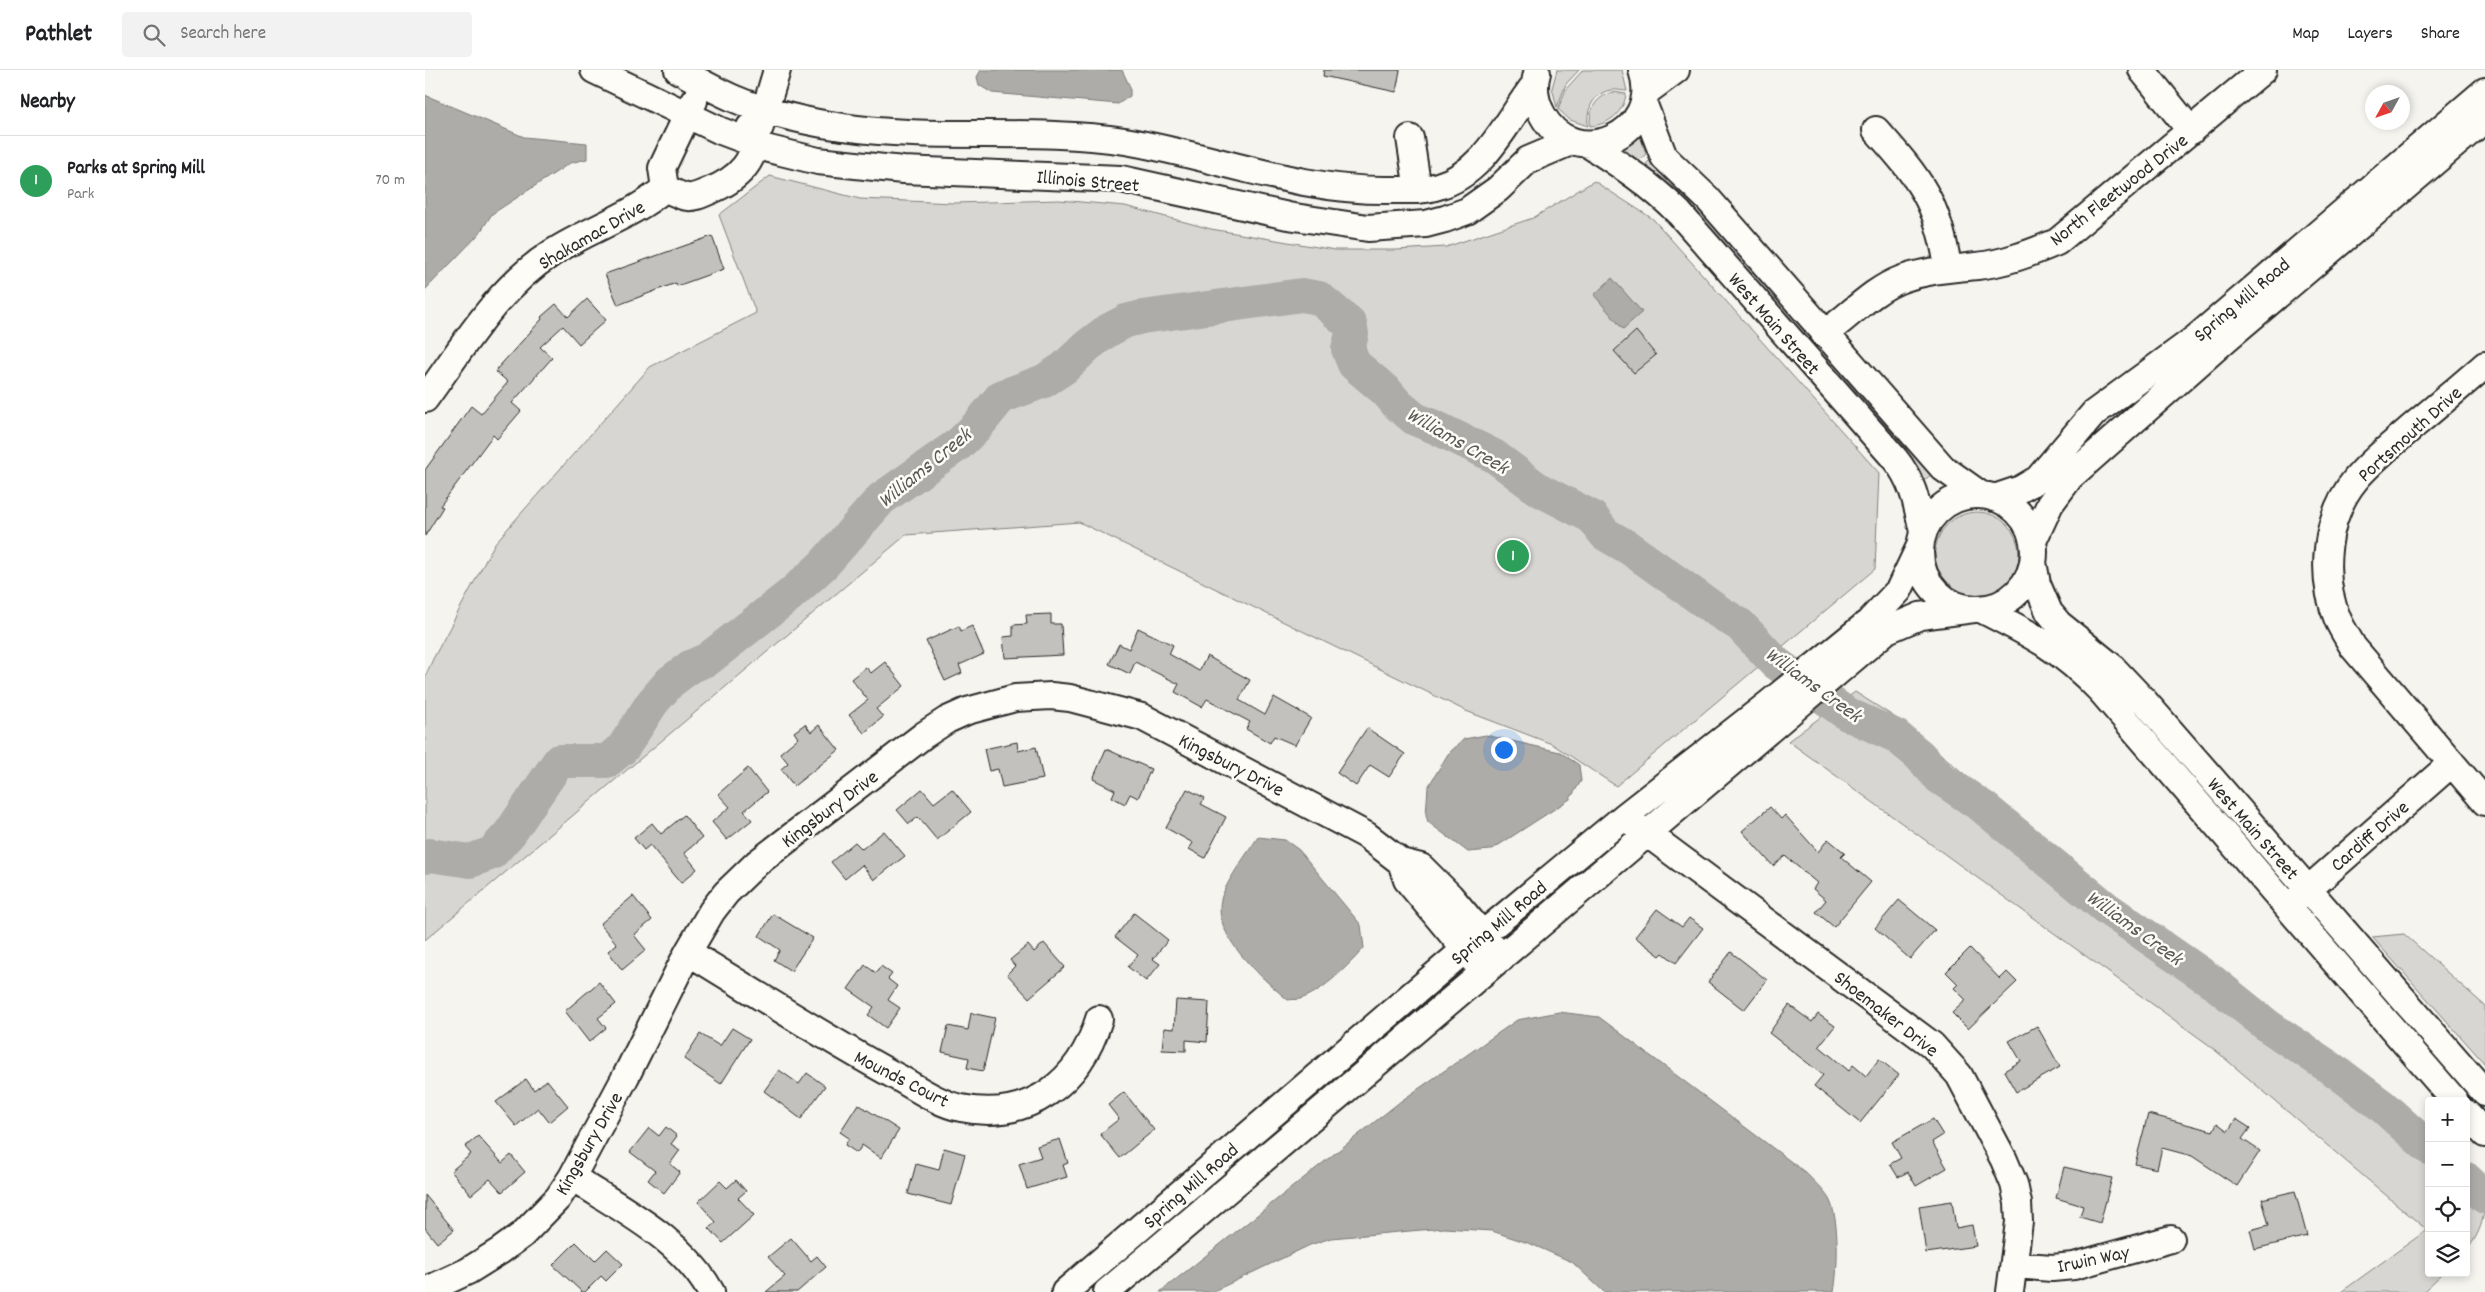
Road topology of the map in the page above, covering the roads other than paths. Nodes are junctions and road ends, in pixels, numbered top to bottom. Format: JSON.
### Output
{"nodes":[{"id":1,"x":594,"y":70,"type":"edge"},
{"id":2,"x":678,"y":70,"type":"edge"},
{"id":3,"x":777,"y":70,"type":"edge"},
{"id":4,"x":1677,"y":70,"type":"edge"},
{"id":5,"x":2142,"y":70,"type":"edge"},
{"id":6,"x":2263,"y":70,"type":"edge"},
{"id":7,"x":1536,"y":77,"type":"edge"},
{"id":8,"x":703,"y":83,"type":"junction"},
{"id":9,"x":1644,"y":89,"type":"edge"},
{"id":10,"x":2485,"y":92,"type":"edge"},
{"id":11,"x":736,"y":100,"type":"junction"},
{"id":12,"x":766,"y":109,"type":"junction"},
{"id":13,"x":687,"y":116,"type":"junction"},
{"id":14,"x":2485,"y":119,"type":"edge"},
{"id":15,"x":1876,"y":130,"type":"dead end"},
{"id":16,"x":2191,"y":132,"type":"junction"},
{"id":17,"x":1410,"y":138,"type":"dead end"},
{"id":18,"x":1580,"y":142,"type":"junction"},
{"id":19,"x":755,"y":144,"type":"junction"},
{"id":20,"x":665,"y":188,"type":"junction"},
{"id":21,"x":1418,"y":190,"type":"junction"},
{"id":22,"x":1948,"y":268,"type":"junction"},
{"id":23,"x":1824,"y":334,"type":"junction"},
{"id":24,"x":2481,"y":377,"type":"edge"},
{"id":25,"x":425,"y":399,"type":"edge"},
{"id":26,"x":1988,"y":496,"type":"junction"},
{"id":27,"x":1921,"y":539,"type":"junction"},
{"id":28,"x":2033,"y":552,"type":"junction"},
{"id":29,"x":1977,"y":609,"type":"junction"},
{"id":30,"x":1834,"y":662,"type":"junction"},
{"id":31,"x":1774,"y":712,"type":"junction"},
{"id":32,"x":2452,"y":762,"type":"junction"},
{"id":33,"x":2485,"y":802,"type":"edge"},
{"id":34,"x":1625,"y":816,"type":"junction"},
{"id":35,"x":1648,"y":833,"type":"junction"},
{"id":36,"x":2307,"y":890,"type":"junction"},
{"id":37,"x":2287,"y":907,"type":"junction"},
{"id":38,"x":1474,"y":942,"type":"junction"},
{"id":39,"x":688,"y":952,"type":"junction"},
{"id":40,"x":1493,"y":965,"type":"junction"},
{"id":41,"x":1099,"y":1019,"type":"dead end"},
{"id":42,"x":2485,"y":1093,"type":"edge"},
{"id":43,"x":2452,"y":1097,"type":"edge"},
{"id":44,"x":2470,"y":1117,"type":"edge"},
{"id":45,"x":2485,"y":1134,"type":"edge"},
{"id":46,"x":572,"y":1177,"type":"junction"},
{"id":47,"x":2171,"y":1239,"type":"dead end"},
{"id":48,"x":2014,"y":1264,"type":"junction"},
{"id":49,"x":425,"y":1290,"type":"edge"},
{"id":50,"x":711,"y":1292,"type":"edge"},
{"id":51,"x":1065,"y":1292,"type":"edge"},
{"id":52,"x":1107,"y":1292,"type":"edge"},
{"id":53,"x":2010,"y":1292,"type":"edge"}],
"edges":[{"from":1,"to":13,"type":"street","name":"Illinois Street"},
{"from":2,"to":8,"type":"street","name":"Illinois Street"},
{"from":3,"to":12,"type":"street","name":"Shakamac Drive"},
{"from":4,"to":9,"type":"street"},
{"from":5,"to":16,"type":"street"},
{"from":6,"to":16,"type":"street","name":"North Fleetwood Drive"},
{"from":7,"to":18,"type":"street","name":"West Main Street"},
{"from":7,"to":21,"type":"street","name":"Illinois Street"},
{"from":8,"to":11,"type":"street","name":"Illinois Street"},
{"from":8,"to":13,"type":"street","name":"Shakamac Drive"},
{"from":9,"to":18,"type":"street","name":"Illinois Street"},
{"from":9,"to":23,"type":"street","name":"West Main Street"},
{"from":10,"to":26,"type":"street","name":"Spring Mill Road"},
{"from":11,"to":12,"type":"street","name":"Illinois Street"},
{"from":11,"to":19,"type":"street"},
{"from":12,"to":19,"type":"street","name":"Shakamac Drive"},
{"from":12,"to":21,"type":"street","name":"Illinois Street"},
{"from":13,"to":19,"type":"street","name":"Illinois Street"},
{"from":13,"to":20,"type":"street","name":"Shakamac Drive"},
{"from":14,"to":28,"type":"street","name":"Spring Mill Road"},
{"from":15,"to":22,"type":"street"},
{"from":16,"to":22,"type":"street","name":"North Fleetwood Drive"},
{"from":17,"to":21,"type":"street"},
{"from":18,"to":19,"type":"street","name":"Illinois Street"},
{"from":18,"to":27,"type":"street","name":"West Main Street"},
{"from":19,"to":20,"type":"street","name":"Shakamac Drive"},
{"from":20,"to":25,"type":"street","name":"Shakamac Drive"},
{"from":22,"to":23,"type":"street","name":"North Fleetwood Drive"},
{"from":23,"to":26,"type":"street","name":"West Main Street"},
{"from":24,"to":32,"type":"street","name":"Portsmouth Drive"},
{"from":26,"to":27,"type":"street"},
{"from":26,"to":28,"type":"street"},
{"from":27,"to":29,"type":"street"},
{"from":27,"to":30,"type":"street","name":"Spring Mill Road"},
{"from":28,"to":29,"type":"street"},
{"from":28,"to":36,"type":"street","name":"West Main Street"},
{"from":29,"to":30,"type":"street","name":"Spring Mill Road"},
{"from":29,"to":37,"type":"street","name":"West Main Street"},
{"from":30,"to":31,"type":"street","name":"Spring Mill Road"},
{"from":31,"to":34,"type":"street","name":"Spring Mill Road"},
{"from":31,"to":35,"type":"street","name":"Spring Mill Road"},
{"from":32,"to":33,"type":"street","name":"Portsmouth Drive"},
{"from":32,"to":36,"type":"street","name":"Cardiff Drive"},
{"from":34,"to":35,"type":"street","name":"Shoemaker Drive"},
{"from":34,"to":38,"type":"street","name":"Spring Mill Road"},
{"from":35,"to":40,"type":"street","name":"Spring Mill Road"},
{"from":35,"to":48,"type":"street","name":"Shoemaker Drive"},
{"from":36,"to":37,"type":"street","name":"Cardiff Drive"},
{"from":36,"to":42,"type":"street","name":"West Main Street"},
{"from":37,"to":43,"type":"street","name":"West Main Street"},
{"from":38,"to":39,"type":"street","name":"Kingsbury Drive"},
{"from":38,"to":40,"type":"street","name":"Kingsbury Drive"},
{"from":38,"to":51,"type":"street","name":"Spring Mill Road"},
{"from":39,"to":41,"type":"street","name":"Mounds Court"},
{"from":39,"to":46,"type":"street","name":"Kingsbury Drive"},
{"from":40,"to":52,"type":"street","name":"Spring Mill Road"},
{"from":44,"to":45,"type":"street"},
{"from":46,"to":49,"type":"street","name":"Kingsbury Drive"},
{"from":46,"to":50,"type":"street"},
{"from":47,"to":48,"type":"street","name":"Irwin Way"},
{"from":48,"to":53,"type":"street","name":"Shoemaker Drive"}]}
